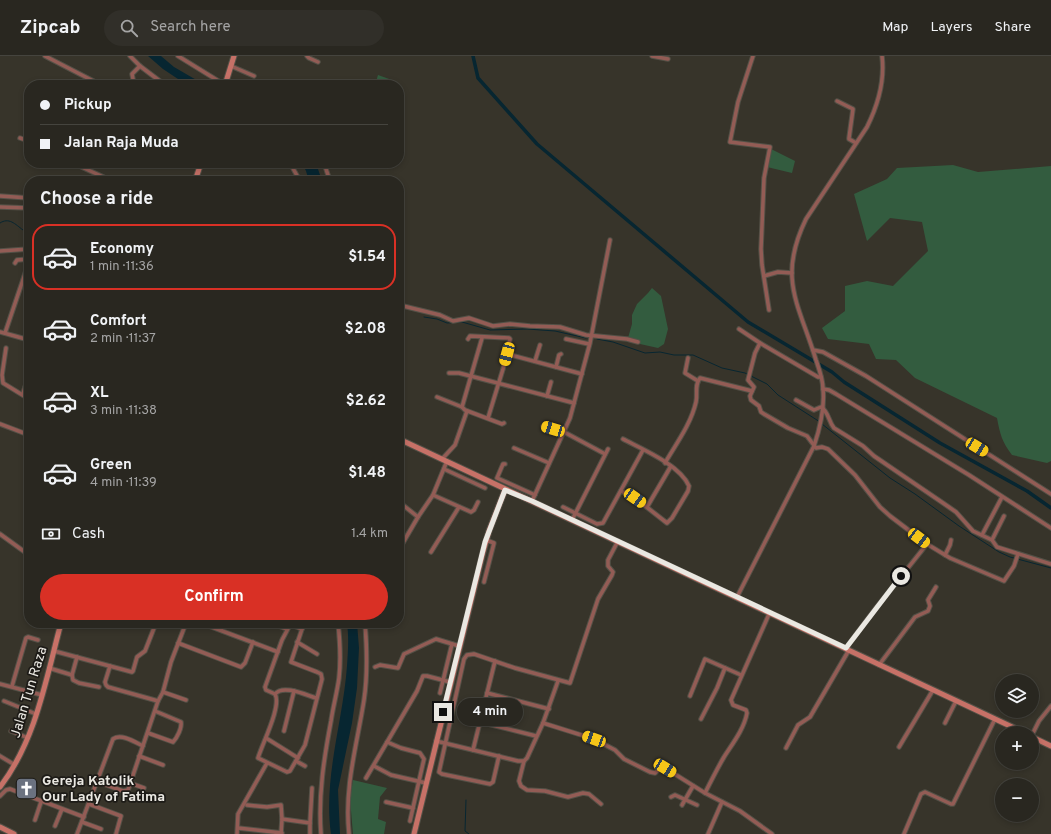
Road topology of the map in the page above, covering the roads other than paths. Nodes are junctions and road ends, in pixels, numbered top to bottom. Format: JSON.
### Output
{"nodes":[{"id":1,"x":45,"y":56,"type":"edge"},
{"id":2,"x":130,"y":56,"type":"edge"},
{"id":3,"x":178,"y":56,"type":"edge"},
{"id":4,"x":234,"y":56,"type":"edge"},
{"id":5,"x":307,"y":56,"type":"edge"},
{"id":6,"x":652,"y":56,"type":"edge"},
{"id":7,"x":753,"y":56,"type":"edge"},
{"id":8,"x":882,"y":56,"type":"edge"},
{"id":9,"x":668,"y":59,"type":"dead end"},
{"id":10,"x":318,"y":62,"type":"dead end"},
{"id":11,"x":140,"y":66,"type":"junction"},
{"id":12,"x":232,"y":66,"type":"junction"},
{"id":13,"x":254,"y":76,"type":"dead end"},
{"id":14,"x":91,"y":80,"type":"edge"},
{"id":15,"x":133,"y":80,"type":"edge"},
{"id":16,"x":158,"y":80,"type":"edge"},
{"id":17,"x":217,"y":80,"type":"edge"},
{"id":18,"x":227,"y":80,"type":"edge"},
{"id":19,"x":837,"y":101,"type":"dead end"},
{"id":20,"x":20,"y":138,"type":"dead end"},
{"id":21,"x":24,"y":139,"type":"edge"},
{"id":22,"x":856,"y":143,"type":"junction"},
{"id":23,"x":84,"y":168,"type":"edge"},
{"id":24,"x":101,"y":176,"type":"edge"},
{"id":25,"x":0,"y":196,"type":"edge"},
{"id":26,"x":24,"y":198,"type":"edge"},
{"id":27,"x":0,"y":206,"type":"edge"},
{"id":28,"x":24,"y":208,"type":"edge"},
{"id":29,"x":610,"y":240,"type":"dead end"},
{"id":30,"x":24,"y":249,"type":"edge"},
{"id":31,"x":0,"y":251,"type":"edge"},
{"id":32,"x":24,"y":260,"type":"edge"},
{"id":33,"x":15,"y":263,"type":"dead end"},
{"id":34,"x":792,"y":273,"type":"junction"},
{"id":35,"x":24,"y":275,"type":"edge"},
{"id":36,"x":764,"y":276,"type":"junction"},
{"id":37,"x":404,"y":307,"type":"edge"},
{"id":38,"x":769,"y":310,"type":"dead end"},
{"id":39,"x":739,"y":329,"type":"dead end"},
{"id":40,"x":0,"y":332,"type":"edge"},
{"id":41,"x":5,"y":333,"type":"junction"},
{"id":42,"x":591,"y":335,"type":"junction"},
{"id":43,"x":482,"y":338,"type":"junction"},
{"id":44,"x":24,"y":339,"type":"edge"},
{"id":45,"x":468,"y":339,"type":"dead end"},
{"id":46,"x":566,"y":339,"type":"dead end"},
{"id":47,"x":638,"y":342,"type":"dead end"},
{"id":48,"x":760,"y":343,"type":"junction"},
{"id":49,"x":540,"y":344,"type":"dead end"},
{"id":50,"x":589,"y":344,"type":"junction"},
{"id":51,"x":6,"y":348,"type":"dead end"},
{"id":52,"x":813,"y":350,"type":"junction"},
{"id":53,"x":507,"y":354,"type":"junction"},
{"id":54,"x":560,"y":354,"type":"dead end"},
{"id":55,"x":688,"y":358,"type":"dead end"},
{"id":56,"x":535,"y":361,"type":"junction"},
{"id":57,"x":556,"y":367,"type":"junction"},
{"id":58,"x":449,"y":373,"type":"dead end"},
{"id":59,"x":582,"y":374,"type":"junction"},
{"id":60,"x":471,"y":376,"type":"junction"},
{"id":61,"x":820,"y":376,"type":"junction"},
{"id":62,"x":698,"y":381,"type":"junction"},
{"id":63,"x":552,"y":382,"type":"dead end"},
{"id":64,"x":499,"y":384,"type":"junction"},
{"id":65,"x":824,"y":389,"type":"junction"},
{"id":66,"x":24,"y":390,"type":"edge"},
{"id":67,"x":752,"y":392,"type":"junction"},
{"id":68,"x":23,"y":394,"type":"joint"},
{"id":69,"x":548,"y":396,"type":"junction"},
{"id":70,"x":437,"y":397,"type":"dead end"},
{"id":71,"x":796,"y":400,"type":"dead end"},
{"id":72,"x":574,"y":403,"type":"junction"},
{"id":73,"x":462,"y":407,"type":"junction"},
{"id":74,"x":824,"y":409,"type":"junction"},
{"id":75,"x":467,"y":411,"type":"junction"},
{"id":76,"x":488,"y":418,"type":"junction"},
{"id":77,"x":504,"y":423,"type":"dead end"},
{"id":78,"x":0,"y":424,"type":"edge"},
{"id":79,"x":543,"y":426,"type":"dead end"},
{"id":80,"x":564,"y":432,"type":"junction"},
{"id":81,"x":24,"y":433,"type":"edge"},
{"id":82,"x":623,"y":439,"type":"dead end"},
{"id":83,"x":404,"y":441,"type":"edge"},
{"id":84,"x":814,"y":446,"type":"junction"},
{"id":85,"x":514,"y":448,"type":"dead end"},
{"id":86,"x":608,"y":449,"type":"dead end"},
{"id":87,"x":643,"y":450,"type":"junction"},
{"id":88,"x":605,"y":454,"type":"junction"},
{"id":89,"x":445,"y":460,"type":"junction"},
{"id":90,"x":549,"y":463,"type":"junction"},
{"id":91,"x":665,"y":463,"type":"junction"},
{"id":92,"x":505,"y":464,"type":"dead end"},
{"id":93,"x":671,"y":466,"type":"junction"},
{"id":94,"x":444,"y":469,"type":"junction"},
{"id":95,"x":485,"y":488,"type":"dead end"},
{"id":96,"x":505,"y":490,"type":"junction"},
{"id":97,"x":621,"y":491,"type":"junction"},
{"id":98,"x":1051,"y":494,"type":"edge"},
{"id":99,"x":433,"y":495,"type":"junction"},
{"id":100,"x":534,"y":495,"type":"junction"},
{"id":101,"x":1002,"y":497,"type":"junction"},
{"id":102,"x":532,"y":501,"type":"junction"},
{"id":103,"x":478,"y":502,"type":"dead end"},
{"id":104,"x":404,"y":506,"type":"edge"},
{"id":105,"x":459,"y":507,"type":"junction"},
{"id":106,"x":563,"y":507,"type":"dead end"},
{"id":107,"x":647,"y":507,"type":"junction"},
{"id":108,"x":575,"y":513,"type":"junction"},
{"id":109,"x":1004,"y":516,"type":"dead end"},
{"id":110,"x":418,"y":517,"type":"junction"},
{"id":111,"x":572,"y":520,"type":"junction"},
{"id":112,"x":1051,"y":528,"type":"edge"},
{"id":113,"x":0,"y":534,"type":"edge"},
{"id":114,"x":982,"y":536,"type":"junction"},
{"id":115,"x":486,"y":540,"type":"junction"},
{"id":116,"x":951,"y":540,"type":"dead end"},
{"id":117,"x":992,"y":540,"type":"junction"},
{"id":118,"x":404,"y":541,"type":"edge"},
{"id":119,"x":618,"y":541,"type":"junction"},
{"id":120,"x":927,"y":544,"type":"junction"},
{"id":121,"x":24,"y":552,"type":"edge"},
{"id":122,"x":431,"y":552,"type":"dead end"},
{"id":123,"x":945,"y":555,"type":"junction"},
{"id":124,"x":1018,"y":555,"type":"junction"},
{"id":125,"x":1051,"y":564,"type":"edge"},
{"id":126,"x":484,"y":582,"type":"dead end"},
{"id":127,"x":936,"y":587,"type":"dead end"},
{"id":128,"x":737,"y":597,"type":"junction"},
{"id":129,"x":770,"y":612,"type":"junction"},
{"id":130,"x":59,"y":628,"type":"edge"},
{"id":131,"x":154,"y":628,"type":"edge"},
{"id":132,"x":184,"y":628,"type":"edge"},
{"id":133,"x":215,"y":628,"type":"edge"},
{"id":134,"x":284,"y":628,"type":"edge"},
{"id":135,"x":338,"y":628,"type":"edge"},
{"id":136,"x":365,"y":628,"type":"edge"},
{"id":137,"x":287,"y":629,"type":"joint"},
{"id":138,"x":302,"y":629,"type":"edge"},
{"id":139,"x":220,"y":630,"type":"joint"},
{"id":140,"x":38,"y":640,"type":"dead end"},
{"id":141,"x":253,"y":642,"type":"junction"},
{"id":142,"x":297,"y":642,"type":"junction"},
{"id":143,"x":178,"y":643,"type":"junction"},
{"id":144,"x":452,"y":644,"type":"junction"},
{"id":145,"x":459,"y":646,"type":"junction"},
{"id":146,"x":848,"y":649,"type":"junction"},
{"id":147,"x":54,"y":651,"type":"junction"},
{"id":148,"x":278,"y":652,"type":"junction"},
{"id":149,"x":317,"y":654,"type":"dead end"},
{"id":150,"x":77,"y":657,"type":"junction"},
{"id":151,"x":495,"y":661,"type":"junction"},
{"id":152,"x":879,"y":665,"type":"junction"},
{"id":153,"x":110,"y":666,"type":"junction"},
{"id":154,"x":375,"y":667,"type":"dead end"},
{"id":155,"x":49,"y":668,"type":"junction"},
{"id":156,"x":725,"y":668,"type":"junction"},
{"id":157,"x":72,"y":675,"type":"junction"},
{"id":158,"x":741,"y":676,"type":"junction"},
{"id":159,"x":443,"y":680,"type":"junction"},
{"id":160,"x":558,"y":681,"type":"junction"},
{"id":161,"x":450,"y":682,"type":"junction"},
{"id":162,"x":0,"y":684,"type":"edge"},
{"id":163,"x":12,"y":686,"type":"junction"},
{"id":164,"x":99,"y":687,"type":"dead end"},
{"id":165,"x":932,"y":690,"type":"junction"},
{"id":166,"x":294,"y":691,"type":"junction"},
{"id":167,"x":163,"y":692,"type":"junction"},
{"id":168,"x":274,"y":693,"type":"junction"},
{"id":169,"x":440,"y":693,"type":"dead end"},
{"id":170,"x":487,"y":693,"type":"junction"},
{"id":171,"x":42,"y":695,"type":"junction"},
{"id":172,"x":690,"y":696,"type":"dead end"},
{"id":173,"x":316,"y":698,"type":"junction"},
{"id":174,"x":186,"y":700,"type":"dead end"},
{"id":175,"x":4,"y":701,"type":"dead end"},
{"id":176,"x":956,"y":701,"type":"junction"},
{"id":177,"x":158,"y":702,"type":"junction"},
{"id":178,"x":1051,"y":706,"type":"edge"},
{"id":179,"x":549,"y":709,"type":"junction"},
{"id":180,"x":155,"y":711,"type":"junction"},
{"id":181,"x":36,"y":714,"type":"junction"},
{"id":182,"x":701,"y":719,"type":"dead end"},
{"id":183,"x":995,"y":719,"type":"junction"},
{"id":184,"x":480,"y":722,"type":"junction"},
{"id":185,"x":543,"y":723,"type":"junction"},
{"id":186,"x":945,"y":723,"type":"dead end"},
{"id":187,"x":1010,"y":726,"type":"edge"},
{"id":188,"x":1037,"y":726,"type":"edge"},
{"id":189,"x":11,"y":731,"type":"dead end"},
{"id":190,"x":284,"y":731,"type":"dead end"},
{"id":191,"x":148,"y":733,"type":"junction"},
{"id":192,"x":536,"y":736,"type":"junction"},
{"id":193,"x":28,"y":738,"type":"junction"},
{"id":194,"x":266,"y":738,"type":"junction"},
{"id":195,"x":1039,"y":740,"type":"edge"},
{"id":196,"x":436,"y":741,"type":"junction"},
{"id":197,"x":388,"y":742,"type":"junction"},
{"id":198,"x":445,"y":743,"type":"junction"},
{"id":199,"x":143,"y":746,"type":"junction"},
{"id":200,"x":1051,"y":746,"type":"edge"},
{"id":201,"x":898,"y":747,"type":"dead end"},
{"id":202,"x":786,"y":748,"type":"dead end"},
{"id":203,"x":473,"y":750,"type":"junction"},
{"id":204,"x":0,"y":756,"type":"edge"},
{"id":205,"x":139,"y":756,"type":"junction"},
{"id":206,"x":499,"y":756,"type":"junction"},
{"id":207,"x":297,"y":760,"type":"junction"},
{"id":208,"x":524,"y":761,"type":"junction"},
{"id":209,"x":267,"y":764,"type":"junction"},
{"id":210,"x":15,"y":765,"type":"junction"},
{"id":211,"x":163,"y":765,"type":"dead end"},
{"id":212,"x":305,"y":766,"type":"dead end"},
{"id":213,"x":374,"y":766,"type":"junction"},
{"id":214,"x":366,"y":778,"type":"dead end"},
{"id":215,"x":98,"y":782,"type":"junction"},
{"id":216,"x":419,"y":782,"type":"junction"},
{"id":217,"x":130,"y":783,"type":"junction"},
{"id":218,"x":426,"y":784,"type":"junction"},
{"id":219,"x":1,"y":786,"type":"edge"},
{"id":220,"x":693,"y":786,"type":"junction"},
{"id":221,"x":144,"y":788,"type":"dead end"},
{"id":222,"x":312,"y":788,"type":"dead end"},
{"id":223,"x":705,"y":793,"type":"junction"},
{"id":224,"x":0,"y":796,"type":"edge"},
{"id":225,"x":671,"y":797,"type":"dead end"},
{"id":226,"x":686,"y":800,"type":"junction"},
{"id":227,"x":41,"y":802,"type":"junction"},
{"id":228,"x":386,"y":802,"type":"dead end"},
{"id":229,"x":722,"y":802,"type":"junction"},
{"id":230,"x":89,"y":804,"type":"junction"},
{"id":231,"x":601,"y":804,"type":"dead end"},
{"id":232,"x":247,"y":805,"type":"dead end"},
{"id":233,"x":682,"y":805,"type":"dead end"},
{"id":234,"x":697,"y":805,"type":"dead end"},
{"id":235,"x":413,"y":808,"type":"junction"},
{"id":236,"x":62,"y":809,"type":"junction"},
{"id":237,"x":84,"y":817,"type":"junction"},
{"id":238,"x":282,"y":819,"type":"junction"},
{"id":239,"x":35,"y":820,"type":"dead end"},
{"id":240,"x":410,"y":821,"type":"dead end"},
{"id":241,"x":82,"y":822,"type":"junction"},
{"id":242,"x":310,"y":823,"type":"junction"},
{"id":243,"x":55,"y":826,"type":"dead end"},
{"id":244,"x":0,"y":827,"type":"edge"},
{"id":245,"x":238,"y":828,"type":"junction"},
{"id":246,"x":102,"y":830,"type":"dead end"},
{"id":247,"x":282,"y":833,"type":"edge"},
{"id":248,"x":14,"y":834,"type":"edge"},
{"id":249,"x":77,"y":834,"type":"edge"},
{"id":250,"x":116,"y":834,"type":"edge"},
{"id":251,"x":237,"y":834,"type":"edge"},
{"id":252,"x":310,"y":834,"type":"edge"},
{"id":253,"x":321,"y":834,"type":"edge"},
{"id":254,"x":349,"y":834,"type":"edge"},
{"id":255,"x":414,"y":834,"type":"edge"},
{"id":256,"x":708,"y":834,"type":"edge"},
{"id":257,"x":772,"y":834,"type":"edge"},
{"id":258,"x":904,"y":834,"type":"edge"}],
"edges":[{"from":1,"to":14,"type":"street"},
{"from":2,"to":11,"type":"street"},
{"from":3,"to":17,"type":"street"},
{"from":4,"to":12,"type":"street"},
{"from":5,"to":10,"type":"street"},
{"from":6,"to":9,"type":"street"},
{"from":7,"to":36,"type":"street"},
{"from":8,"to":22,"type":"street"},
{"from":11,"to":15,"type":"street"},
{"from":11,"to":16,"type":"street"},
{"from":12,"to":13,"type":"street"},
{"from":12,"to":18,"type":"street"},
{"from":19,"to":22,"type":"street"},
{"from":20,"to":21,"type":"street"},
{"from":22,"to":34,"type":"street"},
{"from":23,"to":24,"type":"street"},
{"from":25,"to":26,"type":"street"},
{"from":27,"to":28,"type":"street"},
{"from":29,"to":42,"type":"street"},
{"from":30,"to":31,"type":"street"},
{"from":32,"to":33,"type":"street"},
{"from":34,"to":36,"type":"street"},
{"from":34,"to":52,"type":"street"},
{"from":35,"to":41,"type":"street"},
{"from":36,"to":38,"type":"street"},
{"from":37,"to":42,"type":"street"},
{"from":39,"to":48,"type":"street"},
{"from":40,"to":41,"type":"street"},
{"from":41,"to":44,"type":"street"},
{"from":42,"to":47,"type":"street"},
{"from":42,"to":50,"type":"street"},
{"from":43,"to":45,"type":"street"},
{"from":43,"to":53,"type":"street"},
{"from":43,"to":60,"type":"street"},
{"from":46,"to":50,"type":"street"},
{"from":48,"to":61,"type":"street"},
{"from":48,"to":67,"type":"street"},
{"from":49,"to":56,"type":"street"},
{"from":50,"to":59,"type":"street"},
{"from":51,"to":68,"type":"street"},
{"from":52,"to":61,"type":"street"},
{"from":52,"to":98,"type":"street"},
{"from":53,"to":56,"type":"street"},
{"from":53,"to":64,"type":"street"},
{"from":54,"to":57,"type":"street"},
{"from":55,"to":62,"type":"street"},
{"from":56,"to":57,"type":"street"},
{"from":57,"to":59,"type":"street"},
{"from":58,"to":60,"type":"street"},
{"from":59,"to":72,"type":"street"},
{"from":60,"to":64,"type":"street"},
{"from":60,"to":73,"type":"street"},
{"from":61,"to":65,"type":"street"},
{"from":62,"to":67,"type":"street"},
{"from":62,"to":91,"type":"street"},
{"from":63,"to":69,"type":"street"},
{"from":64,"to":69,"type":"street"},
{"from":64,"to":76,"type":"street"},
{"from":65,"to":74,"type":"street"},
{"from":65,"to":101,"type":"street"},
{"from":66,"to":68,"type":"street"},
{"from":67,"to":84,"type":"street"},
{"from":69,"to":72,"type":"street"},
{"from":70,"to":73,"type":"street"},
{"from":71,"to":74,"type":"street"},
{"from":72,"to":80,"type":"street"},
{"from":73,"to":75,"type":"street"},
{"from":74,"to":84,"type":"street"},
{"from":74,"to":114,"type":"street"},
{"from":75,"to":76,"type":"street"},
{"from":75,"to":89,"type":"street"},
{"from":76,"to":77,"type":"street"},
{"from":78,"to":81,"type":"street"},
{"from":79,"to":80,"type":"street"},
{"from":80,"to":88,"type":"street"},
{"from":80,"to":90,"type":"street"},
{"from":82,"to":87,"type":"street"},
{"from":83,"to":89,"type":"street"},
{"from":84,"to":120,"type":"street"},
{"from":84,"to":128,"type":"street"},
{"from":85,"to":90,"type":"street"},
{"from":86,"to":88,"type":"street"},
{"from":87,"to":91,"type":"street"},
{"from":87,"to":97,"type":"street"},
{"from":88,"to":108,"type":"street"},
{"from":89,"to":94,"type":"street"},
{"from":89,"to":96,"type":"street"},
{"from":90,"to":100,"type":"street"},
{"from":91,"to":93,"type":"street"},
{"from":92,"to":100,"type":"street"},
{"from":93,"to":107,"type":"street"},
{"from":93,"to":107,"type":"street"},
{"from":94,"to":95,"type":"street"},
{"from":94,"to":99,"type":"street"},
{"from":96,"to":102,"type":"street"},
{"from":96,"to":115,"type":"street"},
{"from":97,"to":107,"type":"street"},
{"from":97,"to":108,"type":"street"},
{"from":99,"to":105,"type":"street"},
{"from":99,"to":110,"type":"street"},
{"from":100,"to":102,"type":"street"},
{"from":101,"to":112,"type":"street"},
{"from":101,"to":114,"type":"street"},
{"from":102,"to":111,"type":"street"},
{"from":103,"to":105,"type":"street"},
{"from":104,"to":110,"type":"street"},
{"from":105,"to":122,"type":"street"},
{"from":106,"to":108,"type":"street"},
{"from":108,"to":111,"type":"street"},
{"from":109,"to":117,"type":"street"},
{"from":110,"to":118,"type":"street"},
{"from":111,"to":119,"type":"street"},
{"from":113,"to":121,"type":"street"},
{"from":114,"to":117,"type":"street"},
{"from":115,"to":126,"type":"street"},
{"from":115,"to":145,"type":"street"},
{"from":116,"to":123,"type":"street"},
{"from":117,"to":124,"type":"street"},
{"from":119,"to":128,"type":"street"},
{"from":119,"to":160,"type":"street"},
{"from":120,"to":123,"type":"street"},
{"from":120,"to":146,"type":"street"},
{"from":123,"to":124,"type":"street"},
{"from":124,"to":125,"type":"street"},
{"from":127,"to":152,"type":"street"},
{"from":128,"to":129,"type":"street"},
{"from":129,"to":146,"type":"street"},
{"from":129,"to":158,"type":"street"},
{"from":130,"to":147,"type":"street","name":"Jalan Tun Raza"},
{"from":131,"to":153,"type":"street"},
{"from":132,"to":143,"type":"street"},
{"from":133,"to":139,"type":"street"},
{"from":134,"to":137,"type":"street"},
{"from":135,"to":253,"type":"street"},
{"from":136,"to":254,"type":"street"},
{"from":137,"to":148,"type":"street"},
{"from":138,"to":142,"type":"street"},
{"from":139,"to":141,"type":"street"},
{"from":140,"to":163,"type":"street"},
{"from":141,"to":143,"type":"street"},
{"from":141,"to":148,"type":"street"},
{"from":142,"to":149,"type":"street"},
{"from":142,"to":173,"type":"street"},
{"from":143,"to":167,"type":"street"},
{"from":144,"to":145,"type":"street"},
{"from":144,"to":154,"type":"street"},
{"from":144,"to":159,"type":"street"},
{"from":145,"to":161,"type":"street"},
{"from":146,"to":152,"type":"street"},
{"from":146,"to":202,"type":"street"},
{"from":147,"to":150,"type":"street"},
{"from":147,"to":155,"type":"street","name":"Jalan Tun Raza"},
{"from":148,"to":168,"type":"street"},
{"from":150,"to":153,"type":"street"},
{"from":150,"to":157,"type":"street"},
{"from":151,"to":160,"type":"street"},
{"from":151,"to":170,"type":"street"},
{"from":151,"to":198,"type":"street"},
{"from":152,"to":165,"type":"street"},
{"from":153,"to":177,"type":"street"},
{"from":155,"to":157,"type":"street"},
{"from":155,"to":171,"type":"street","name":"Jalan Tun Raza"},
{"from":156,"to":158,"type":"street"},
{"from":156,"to":172,"type":"street"},
{"from":156,"to":182,"type":"street"},
{"from":157,"to":164,"type":"street"},
{"from":158,"to":223,"type":"street"},
{"from":159,"to":161,"type":"street"},
{"from":159,"to":169,"type":"street"},
{"from":159,"to":197,"type":"street"},
{"from":160,"to":179,"type":"street"},
{"from":161,"to":196,"type":"street"},
{"from":162,"to":163,"type":"street"},
{"from":163,"to":171,"type":"street"},
{"from":165,"to":176,"type":"street"},
{"from":165,"to":201,"type":"street"},
{"from":166,"to":168,"type":"street"},
{"from":166,"to":173,"type":"street"},
{"from":166,"to":190,"type":"street"},
{"from":167,"to":174,"type":"street"},
{"from":167,"to":177,"type":"street"},
{"from":168,"to":194,"type":"street"},
{"from":170,"to":179,"type":"street"},
{"from":170,"to":184,"type":"street"},
{"from":171,"to":181,"type":"street","name":"Jalan Tun Raza"},
{"from":173,"to":207,"type":"street"},
{"from":175,"to":181,"type":"street"},
{"from":176,"to":183,"type":"street"},
{"from":176,"to":186,"type":"street"},
{"from":177,"to":180,"type":"street"},
{"from":178,"to":188,"type":"street"},
{"from":179,"to":185,"type":"street"},
{"from":180,"to":191,"type":"street"},
{"from":180,"to":191,"type":"street"},
{"from":181,"to":193,"type":"street","name":"Jalan Tun Raza"},
{"from":183,"to":187,"type":"street"},
{"from":183,"to":258,"type":"street"},
{"from":184,"to":192,"type":"street"},
{"from":184,"to":203,"type":"street"},
{"from":185,"to":192,"type":"street"},
{"from":185,"to":220,"type":"street"},
{"from":189,"to":193,"type":"street"},
{"from":191,"to":199,"type":"street"},
{"from":192,"to":208,"type":"street"},
{"from":193,"to":210,"type":"street","name":"Jalan Tun Raza"},
{"from":194,"to":207,"type":"street"},
{"from":194,"to":209,"type":"street"},
{"from":195,"to":200,"type":"street"},
{"from":196,"to":198,"type":"street"},
{"from":196,"to":218,"type":"street"},
{"from":197,"to":213,"type":"street"},
{"from":197,"to":216,"type":"street"},
{"from":198,"to":203,"type":"street"},
{"from":198,"to":206,"type":"street"},
{"from":199,"to":205,"type":"street"},
{"from":199,"to":215,"type":"street"},
{"from":203,"to":206,"type":"street"},
{"from":204,"to":210,"type":"street"},
{"from":205,"to":211,"type":"street"},
{"from":205,"to":217,"type":"street"},
{"from":206,"to":208,"type":"street"},
{"from":207,"to":209,"type":"street"},
{"from":207,"to":212,"type":"street"},
{"from":208,"to":231,"type":"street"},
{"from":209,"to":245,"type":"street"},
{"from":210,"to":219,"type":"street","name":"Jalan Tun Raza"},
{"from":213,"to":214,"type":"street"},
{"from":213,"to":216,"type":"street"},
{"from":215,"to":217,"type":"street"},
{"from":215,"to":230,"type":"street"},
{"from":216,"to":218,"type":"street"},
{"from":216,"to":235,"type":"street"},
{"from":217,"to":221,"type":"street"},
{"from":218,"to":255,"type":"street"},
{"from":220,"to":223,"type":"street"},
{"from":220,"to":226,"type":"street"},
{"from":222,"to":242,"type":"street"},
{"from":223,"to":229,"type":"street"},
{"from":224,"to":227,"type":"street"},
{"from":225,"to":226,"type":"street"},
{"from":226,"to":233,"type":"street"},
{"from":226,"to":234,"type":"street"},
{"from":227,"to":236,"type":"street"},
{"from":227,"to":239,"type":"street"},
{"from":228,"to":235,"type":"street"},
{"from":229,"to":256,"type":"street"},
{"from":229,"to":257,"type":"street"},
{"from":230,"to":237,"type":"street"},
{"from":230,"to":250,"type":"street"},
{"from":232,"to":238,"type":"street"},
{"from":235,"to":240,"type":"street"},
{"from":236,"to":237,"type":"street"},
{"from":236,"to":243,"type":"street"},
{"from":237,"to":241,"type":"street"},
{"from":238,"to":242,"type":"street"},
{"from":238,"to":247,"type":"street"},
{"from":241,"to":246,"type":"street"},
{"from":241,"to":249,"type":"street"},
{"from":242,"to":252,"type":"street"},
{"from":244,"to":248,"type":"street"},
{"from":245,"to":247,"type":"street"},
{"from":245,"to":251,"type":"street"}]}
